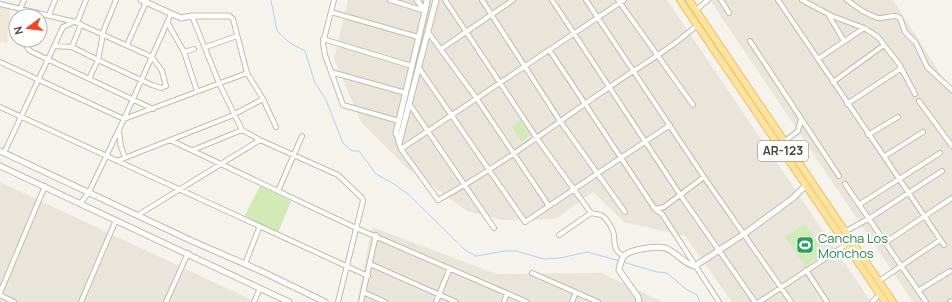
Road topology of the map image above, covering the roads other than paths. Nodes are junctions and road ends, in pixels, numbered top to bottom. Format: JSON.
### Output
{"nodes":[{"id":1,"x":55,"y":0,"type":"edge"},
{"id":2,"x":86,"y":0,"type":"edge"},
{"id":3,"x":116,"y":0,"type":"edge"},
{"id":4,"x":334,"y":0,"type":"edge"},
{"id":5,"x":390,"y":0,"type":"edge"},
{"id":6,"x":417,"y":0,"type":"edge"},
{"id":7,"x":427,"y":0,"type":"edge"},
{"id":8,"x":436,"y":0,"type":"edge"},
{"id":9,"x":444,"y":0,"type":"edge"},
{"id":10,"x":482,"y":0,"type":"edge"},
{"id":11,"x":513,"y":0,"type":"edge"},
{"id":12,"x":552,"y":0,"type":"edge"},
{"id":13,"x":586,"y":0,"type":"edge"},
{"id":14,"x":680,"y":0,"type":"edge"},
{"id":15,"x":689,"y":0,"type":"edge"},
{"id":16,"x":708,"y":0,"type":"edge"},
{"id":17,"x":721,"y":0,"type":"edge"},
{"id":18,"x":778,"y":0,"type":"edge"},
{"id":19,"x":802,"y":0,"type":"edge"},
{"id":20,"x":847,"y":0,"type":"edge"},
{"id":21,"x":144,"y":1,"type":"edge"},
{"id":22,"x":621,"y":1,"type":"edge"},
{"id":23,"x":0,"y":4,"type":"edge"},
{"id":24,"x":16,"y":8,"type":"edge"},
{"id":25,"x":696,"y":10,"type":"junction"},
{"id":26,"x":425,"y":11,"type":"junction"},
{"id":27,"x":331,"y":12,"type":"junction"},
{"id":28,"x":729,"y":13,"type":"dead end"},
{"id":29,"x":171,"y":14,"type":"junction"},
{"id":30,"x":828,"y":14,"type":"junction"},
{"id":31,"x":49,"y":15,"type":"joint"},
{"id":32,"x":492,"y":15,"type":"junction"},
{"id":33,"x":192,"y":16,"type":"junction"},
{"id":34,"x":229,"y":16,"type":"joint"},
{"id":35,"x":598,"y":18,"type":"junction"},
{"id":36,"x":76,"y":22,"type":"junction"},
{"id":37,"x":168,"y":22,"type":"junction"},
{"id":38,"x":81,"y":24,"type":"junction"},
{"id":39,"x":697,"y":25,"type":"junction"},
{"id":40,"x":864,"y":28,"type":"junction"},
{"id":41,"x":465,"y":31,"type":"junction"},
{"id":42,"x":428,"y":32,"type":"junction"},
{"id":43,"x":103,"y":34,"type":"junction"},
{"id":44,"x":575,"y":34,"type":"junction"},
{"id":45,"x":236,"y":36,"type":"junction"},
{"id":46,"x":418,"y":37,"type":"junction"},
{"id":47,"x":323,"y":39,"type":"junction"},
{"id":48,"x":750,"y":41,"type":"dead end"},
{"id":49,"x":844,"y":41,"type":"junction"},
{"id":50,"x":127,"y":45,"type":"junction"},
{"id":51,"x":884,"y":45,"type":"junction"},
{"id":52,"x":54,"y":46,"type":"junction"},
{"id":53,"x":72,"y":47,"type":"junction"},
{"id":54,"x":206,"y":47,"type":"junction"},
{"id":55,"x":28,"y":48,"type":"edge"},
{"id":56,"x":194,"y":49,"type":"dead end"},
{"id":57,"x":441,"y":49,"type":"junction"},
{"id":58,"x":550,"y":51,"type":"junction"},
{"id":59,"x":184,"y":52,"type":"junction"},
{"id":60,"x":659,"y":55,"type":"junction"},
{"id":61,"x":152,"y":57,"type":"junction"},
{"id":62,"x":818,"y":59,"type":"junction"},
{"id":63,"x":48,"y":60,"type":"junction"},
{"id":64,"x":98,"y":60,"type":"junction"},
{"id":65,"x":0,"y":62,"type":"edge"},
{"id":66,"x":412,"y":66,"type":"junction"},
{"id":67,"x":525,"y":67,"type":"junction"},
{"id":68,"x":420,"y":68,"type":"junction"},
{"id":69,"x":900,"y":69,"type":"junction"},
{"id":70,"x":634,"y":71,"type":"junction"},
{"id":71,"x":331,"y":72,"type":"junction"},
{"id":72,"x":247,"y":73,"type":"junction"},
{"id":73,"x":89,"y":79,"type":"junction"},
{"id":74,"x":39,"y":80,"type":"junction"},
{"id":75,"x":140,"y":80,"type":"junction"},
{"id":76,"x":833,"y":82,"type":"junction"},
{"id":77,"x":219,"y":83,"type":"junction"},
{"id":78,"x":499,"y":83,"type":"junction"},
{"id":79,"x":609,"y":87,"type":"junction"},
{"id":80,"x":952,"y":90,"type":"edge"},
{"id":81,"x":197,"y":91,"type":"junction"},
{"id":82,"x":406,"y":93,"type":"junction"},
{"id":83,"x":915,"y":94,"type":"dead end"},
{"id":84,"x":132,"y":98,"type":"junction"},
{"id":85,"x":264,"y":99,"type":"junction"},
{"id":86,"x":477,"y":99,"type":"junction"},
{"id":87,"x":919,"y":101,"type":"dead end"},
{"id":88,"x":585,"y":104,"type":"junction"},
{"id":89,"x":847,"y":104,"type":"junction"},
{"id":90,"x":410,"y":105,"type":"junction"},
{"id":91,"x":693,"y":105,"type":"dead end"},
{"id":92,"x":0,"y":107,"type":"edge"},
{"id":93,"x":153,"y":109,"type":"junction"},
{"id":94,"x":234,"y":114,"type":"junction"},
{"id":95,"x":452,"y":115,"type":"junction"},
{"id":96,"x":22,"y":117,"type":"junction"},
{"id":97,"x":898,"y":117,"type":"dead end"},
{"id":98,"x":801,"y":118,"type":"junction"},
{"id":99,"x":124,"y":119,"type":"junction"},
{"id":100,"x":399,"y":121,"type":"junction"},
{"id":101,"x":560,"y":121,"type":"junction"},
{"id":102,"x":670,"y":125,"type":"junction"},
{"id":103,"x":276,"y":127,"type":"dead end"},
{"id":104,"x":119,"y":129,"type":"junction"},
{"id":105,"x":242,"y":130,"type":"junction"},
{"id":106,"x":428,"y":132,"type":"junction"},
{"id":107,"x":923,"y":132,"type":"dead end"},
{"id":108,"x":396,"y":133,"type":"joint"},
{"id":109,"x":868,"y":135,"type":"junction"},
{"id":110,"x":302,"y":136,"type":"dead end"},
{"id":111,"x":536,"y":137,"type":"junction"},
{"id":112,"x":170,"y":140,"type":"junction"},
{"id":113,"x":260,"y":140,"type":"junction"},
{"id":114,"x":644,"y":141,"type":"junction"},
{"id":115,"x":785,"y":141,"type":"junction"},
{"id":116,"x":399,"y":143,"type":"junction"},
{"id":117,"x":952,"y":146,"type":"edge"},
{"id":118,"x":401,"y":149,"type":"junction"},
{"id":119,"x":193,"y":150,"type":"junction"},
{"id":120,"x":2,"y":152,"type":"edge"},
{"id":121,"x":515,"y":153,"type":"junction"},
{"id":122,"x":940,"y":153,"type":"dead end"},
{"id":123,"x":106,"y":155,"type":"junction"},
{"id":124,"x":293,"y":156,"type":"junction"},
{"id":125,"x":885,"y":156,"type":"junction"},
{"id":126,"x":125,"y":157,"type":"junction"},
{"id":127,"x":620,"y":157,"type":"junction"},
{"id":128,"x":117,"y":160,"type":"junction"},
{"id":129,"x":222,"y":165,"type":"junction"},
{"id":130,"x":0,"y":166,"type":"edge"},
{"id":131,"x":490,"y":169,"type":"junction"},
{"id":132,"x":942,"y":171,"type":"dead end"},
{"id":133,"x":597,"y":173,"type":"junction"},
{"id":134,"x":840,"y":176,"type":"dead end"},
{"id":135,"x":704,"y":177,"type":"junction"},
{"id":136,"x":899,"y":179,"type":"junction"},
{"id":137,"x":845,"y":184,"type":"dead end"},
{"id":138,"x":806,"y":185,"type":"junction"},
{"id":139,"x":45,"y":186,"type":"junction"},
{"id":140,"x":464,"y":186,"type":"junction"},
{"id":141,"x":179,"y":190,"type":"junction"},
{"id":142,"x":574,"y":190,"type":"junction"},
{"id":143,"x":278,"y":191,"type":"junction"},
{"id":144,"x":89,"y":192,"type":"junction"},
{"id":145,"x":908,"y":192,"type":"junction"},
{"id":146,"x":681,"y":196,"type":"junction"},
{"id":147,"x":952,"y":198,"type":"edge"},
{"id":148,"x":80,"y":204,"type":"junction"},
{"id":149,"x":860,"y":204,"type":"junction"},
{"id":150,"x":549,"y":206,"type":"junction"},
{"id":151,"x":655,"y":209,"type":"junction"},
{"id":152,"x":625,"y":212,"type":"dead end"},
{"id":153,"x":591,"y":213,"type":"junction"},
{"id":154,"x":138,"y":215,"type":"junction"},
{"id":155,"x":925,"y":216,"type":"junction"},
{"id":156,"x":870,"y":218,"type":"junction"},
{"id":157,"x":116,"y":220,"type":"junction"},
{"id":158,"x":259,"y":228,"type":"junction"},
{"id":159,"x":356,"y":228,"type":"junction"},
{"id":160,"x":494,"y":228,"type":"dead end"},
{"id":161,"x":846,"y":231,"type":"junction"},
{"id":162,"x":744,"y":234,"type":"junction"},
{"id":163,"x":376,"y":235,"type":"junction"},
{"id":164,"x":559,"y":235,"type":"dead end"},
{"id":165,"x":940,"y":240,"type":"junction"},
{"id":166,"x":886,"y":242,"type":"junction"},
{"id":167,"x":847,"y":244,"type":"junction"},
{"id":168,"x":944,"y":245,"type":"dead end"},
{"id":169,"x":720,"y":250,"type":"junction"},
{"id":170,"x":188,"y":253,"type":"junction"},
{"id":171,"x":624,"y":256,"type":"junction"},
{"id":172,"x":245,"y":264,"type":"junction"},
{"id":173,"x":370,"y":264,"type":"junction"},
{"id":174,"x":346,"y":266,"type":"junction"},
{"id":175,"x":695,"y":266,"type":"junction"},
{"id":176,"x":902,"y":266,"type":"junction"},
{"id":177,"x":450,"y":268,"type":"junction"},
{"id":178,"x":806,"y":270,"type":"junction"},
{"id":179,"x":950,"y":271,"type":"dead end"},
{"id":180,"x":532,"y":274,"type":"dead end"},
{"id":181,"x":368,"y":276,"type":"junction"},
{"id":182,"x":879,"y":281,"type":"junction"},
{"id":183,"x":781,"y":287,"type":"junction"},
{"id":184,"x":260,"y":288,"type":"junction"},
{"id":185,"x":918,"y":290,"type":"junction"},
{"id":186,"x":363,"y":292,"type":"junction"},
{"id":187,"x":576,"y":292,"type":"junction"},
{"id":188,"x":507,"y":293,"type":"junction"},
{"id":189,"x":0,"y":294,"type":"edge"},
{"id":190,"x":880,"y":294,"type":"junction"},
{"id":191,"x":439,"y":295,"type":"junction"},
{"id":192,"x":14,"y":302,"type":"edge"},
{"id":193,"x":81,"y":302,"type":"edge"},
{"id":194,"x":166,"y":302,"type":"edge"},
{"id":195,"x":254,"y":302,"type":"edge"},
{"id":196,"x":289,"y":302,"type":"edge"},
{"id":197,"x":325,"y":302,"type":"edge"},
{"id":198,"x":338,"y":302,"type":"edge"},
{"id":199,"x":361,"y":302,"type":"edge"},
{"id":200,"x":385,"y":302,"type":"edge"},
{"id":201,"x":436,"y":302,"type":"edge"},
{"id":202,"x":456,"y":302,"type":"edge"},
{"id":203,"x":504,"y":302,"type":"edge"},
{"id":204,"x":527,"y":302,"type":"edge"},
{"id":205,"x":572,"y":302,"type":"edge"},
{"id":206,"x":598,"y":302,"type":"edge"},
{"id":207,"x":640,"y":302,"type":"edge"},
{"id":208,"x":719,"y":302,"type":"edge"},
{"id":209,"x":755,"y":302,"type":"edge"},
{"id":210,"x":759,"y":302,"type":"edge"},
{"id":211,"x":791,"y":302,"type":"edge"},
{"id":212,"x":827,"y":302,"type":"edge"},
{"id":213,"x":872,"y":302,"type":"edge"},
{"id":214,"x":886,"y":302,"type":"edge"},
{"id":215,"x":893,"y":302,"type":"edge"},
{"id":216,"x":926,"y":302,"type":"edge"}],
"edges":[{"from":1,"to":31,"type":"street"},
{"from":2,"to":36,"type":"street"},
{"from":3,"to":43,"type":"street"},
{"from":4,"to":27,"type":"street"},
{"from":5,"to":26,"type":"street"},
{"from":6,"to":26,"type":"street"},
{"from":7,"to":26,"type":"street"},
{"from":8,"to":42,"type":"street"},
{"from":9,"to":41,"type":"street"},
{"from":10,"to":32,"type":"street"},
{"from":11,"to":32,"type":"street"},
{"from":12,"to":44,"type":"street"},
{"from":13,"to":35,"type":"street"},
{"from":14,"to":39,"type":"main road","number":"AR-123"},
{"from":15,"to":25,"type":"main road","number":"AR-123"},
{"from":16,"to":25,"type":"street"},
{"from":17,"to":28,"type":"street"},
{"from":18,"to":62,"type":"street"},
{"from":19,"to":30,"type":"street"},
{"from":20,"to":80,"type":"street"},
{"from":21,"to":29,"type":"street"},
{"from":21,"to":50,"type":"street"},
{"from":22,"to":35,"type":"street"},
{"from":22,"to":60,"type":"street"},
{"from":23,"to":24,"type":"street"},
{"from":25,"to":115,"type":"main road","number":"AR-123"},
{"from":26,"to":46,"type":"street"},
{"from":27,"to":46,"type":"street"},
{"from":27,"to":47,"type":"street"},
{"from":29,"to":33,"type":"street"},
{"from":29,"to":37,"type":"street"},
{"from":30,"to":40,"type":"street"},
{"from":30,"to":49,"type":"street"},
{"from":31,"to":36,"type":"street"},
{"from":32,"to":41,"type":"street"},
{"from":32,"to":67,"type":"street"},
{"from":33,"to":34,"type":"street"},
{"from":33,"to":54,"type":"street"},
{"from":34,"to":45,"type":"street"},
{"from":35,"to":44,"type":"street"},
{"from":35,"to":70,"type":"street"},
{"from":36,"to":38,"type":"street"},
{"from":36,"to":52,"type":"street"},
{"from":37,"to":59,"type":"street"},
{"from":37,"to":61,"type":"street"},
{"from":38,"to":43,"type":"street"},
{"from":38,"to":53,"type":"street"},
{"from":39,"to":60,"type":"street"},
{"from":39,"to":138,"type":"main road","number":"AR-123"},
{"from":40,"to":49,"type":"street"},
{"from":40,"to":51,"type":"street"},
{"from":41,"to":57,"type":"street"},
{"from":41,"to":78,"type":"street"},
{"from":42,"to":57,"type":"street"},
{"from":42,"to":68,"type":"street"},
{"from":43,"to":50,"type":"street"},
{"from":43,"to":64,"type":"street"},
{"from":44,"to":58,"type":"street"},
{"from":44,"to":79,"type":"street"},
{"from":45,"to":54,"type":"street"},
{"from":45,"to":72,"type":"street"},
{"from":46,"to":66,"type":"street"},
{"from":47,"to":66,"type":"street"},
{"from":47,"to":71,"type":"street"},
{"from":48,"to":98,"type":"street"},
{"from":49,"to":62,"type":"street"},
{"from":50,"to":61,"type":"street"},
{"from":51,"to":69,"type":"street"},
{"from":51,"to":76,"type":"street"},
{"from":52,"to":53,"type":"street"},
{"from":52,"to":63,"type":"street"},
{"from":53,"to":64,"type":"street"},
{"from":54,"to":77,"type":"street"},
{"from":55,"to":63,"type":"street"},
{"from":56,"to":59,"type":"street"},
{"from":57,"to":86,"type":"street"},
{"from":58,"to":67,"type":"street"},
{"from":58,"to":88,"type":"street"},
{"from":59,"to":81,"type":"street"},
{"from":60,"to":70,"type":"street"},
{"from":60,"to":91,"type":"street"},
{"from":61,"to":75,"type":"street"},
{"from":61,"to":75,"type":"street"},
{"from":62,"to":76,"type":"street"},
{"from":63,"to":73,"type":"street"},
{"from":63,"to":74,"type":"street"},
{"from":64,"to":73,"type":"street"},
{"from":64,"to":75,"type":"street"},
{"from":65,"to":74,"type":"street"},
{"from":66,"to":82,"type":"street"},
{"from":67,"to":78,"type":"street"},
{"from":67,"to":101,"type":"street"},
{"from":68,"to":90,"type":"street"},
{"from":68,"to":95,"type":"street"},
{"from":69,"to":83,"type":"street"},
{"from":69,"to":89,"type":"street"},
{"from":70,"to":79,"type":"street"},
{"from":70,"to":102,"type":"street"},
{"from":71,"to":82,"type":"street"},
{"from":71,"to":100,"type":"street"},
{"from":72,"to":77,"type":"street"},
{"from":72,"to":85,"type":"street"},
{"from":73,"to":84,"type":"street"},
{"from":74,"to":96,"type":"street"},
{"from":74,"to":99,"type":"street"},
{"from":75,"to":84,"type":"street"},
{"from":76,"to":89,"type":"street"},
{"from":77,"to":81,"type":"street"},
{"from":77,"to":94,"type":"street"},
{"from":78,"to":86,"type":"street"},
{"from":78,"to":111,"type":"street"},
{"from":79,"to":88,"type":"street"},
{"from":79,"to":114,"type":"street"},
{"from":81,"to":93,"type":"street"},
{"from":82,"to":100,"type":"street"},
{"from":84,"to":93,"type":"street"},
{"from":84,"to":99,"type":"street"},
{"from":85,"to":94,"type":"street"},
{"from":85,"to":103,"type":"street"},
{"from":86,"to":95,"type":"street"},
{"from":86,"to":121,"type":"street"},
{"from":87,"to":117,"type":"street"},
{"from":88,"to":101,"type":"street"},
{"from":88,"to":127,"type":"street"},
{"from":89,"to":109,"type":"street"},
{"from":90,"to":106,"type":"street"},
{"from":90,"to":116,"type":"street"},
{"from":92,"to":96,"type":"street"},
{"from":93,"to":99,"type":"street"},
{"from":94,"to":105,"type":"street"},
{"from":94,"to":112,"type":"street"},
{"from":95,"to":106,"type":"street"},
{"from":95,"to":131,"type":"street"},
{"from":96,"to":120,"type":"street"},
{"from":96,"to":123,"type":"street"},
{"from":97,"to":109,"type":"street"},
{"from":98,"to":115,"type":"street"},
{"from":98,"to":134,"type":"street"},
{"from":99,"to":104,"type":"street"},
{"from":100,"to":108,"type":"street"},
{"from":101,"to":111,"type":"street"},
{"from":101,"to":133,"type":"street"},
{"from":102,"to":114,"type":"street"},
{"from":102,"to":135,"type":"street"},
{"from":104,"to":123,"type":"street"},
{"from":104,"to":126,"type":"street"},
{"from":105,"to":113,"type":"street"},
{"from":105,"to":119,"type":"street"},
{"from":106,"to":118,"type":"street"},
{"from":106,"to":140,"type":"street"},
{"from":107,"to":125,"type":"street"},
{"from":108,"to":116,"type":"street"},
{"from":109,"to":125,"type":"street"},
{"from":110,"to":124,"type":"street"},
{"from":111,"to":121,"type":"street"},
{"from":111,"to":142,"type":"street"},
{"from":112,"to":119,"type":"street"},
{"from":112,"to":126,"type":"street"},
{"from":113,"to":124,"type":"street"},
{"from":113,"to":129,"type":"street"},
{"from":114,"to":127,"type":"street"},
{"from":114,"to":146,"type":"street"},
{"from":115,"to":161,"type":"main road","number":"AR-123"},
{"from":116,"to":118,"type":"street"},
{"from":118,"to":140,"type":"street"},
{"from":119,"to":129,"type":"street"},
{"from":120,"to":144,"type":"street"},
{"from":121,"to":131,"type":"street"},
{"from":121,"to":150,"type":"street"},
{"from":122,"to":136,"type":"street"},
{"from":123,"to":128,"type":"street"},
{"from":123,"to":144,"type":"street"},
{"from":124,"to":143,"type":"street"},
{"from":124,"to":159,"type":"street"},
{"from":125,"to":136,"type":"street"},
{"from":126,"to":128,"type":"street"},
{"from":127,"to":133,"type":"street"},
{"from":127,"to":151,"type":"street"},
{"from":128,"to":141,"type":"street"},
{"from":129,"to":141,"type":"street"},
{"from":129,"to":143,"type":"street"},
{"from":130,"to":139,"type":"street"},
{"from":131,"to":140,"type":"street"},
{"from":131,"to":150,"type":"street"},
{"from":132,"to":145,"type":"street"},
{"from":133,"to":142,"type":"street"},
{"from":133,"to":152,"type":"street"},
{"from":135,"to":146,"type":"street"},
{"from":135,"to":162,"type":"street"},
{"from":136,"to":145,"type":"street"},
{"from":136,"to":149,"type":"street"},
{"from":137,"to":149,"type":"street"},
{"from":138,"to":162,"type":"street"},
{"from":138,"to":167,"type":"main road","number":"AR-123"},
{"from":139,"to":148,"type":"street"},
{"from":139,"to":189,"type":"street"},
{"from":140,"to":160,"type":"street"},
{"from":141,"to":154,"type":"street"},
{"from":141,"to":158,"type":"street"},
{"from":142,"to":150,"type":"street"},
{"from":142,"to":153,"type":"street"},
{"from":143,"to":159,"type":"street"},
{"from":144,"to":148,"type":"street"},
{"from":144,"to":154,"type":"street"},
{"from":145,"to":155,"type":"street"},
{"from":145,"to":156,"type":"street"},
{"from":146,"to":151,"type":"street"},
{"from":146,"to":169,"type":"street"},
{"from":147,"to":155,"type":"street"},
{"from":148,"to":157,"type":"street"},
{"from":149,"to":156,"type":"street"},
{"from":151,"to":175,"type":"street"},
{"from":153,"to":164,"type":"street"},
{"from":153,"to":171,"type":"street"},
{"from":154,"to":172,"type":"street"},
{"from":155,"to":165,"type":"street"},
{"from":155,"to":166,"type":"street"},
{"from":156,"to":161,"type":"street"},
{"from":156,"to":166,"type":"street"},
{"from":157,"to":170,"type":"street"},
{"from":157,"to":193,"type":"street"},
{"from":158,"to":172,"type":"street"},
{"from":158,"to":174,"type":"street"},
{"from":159,"to":163,"type":"street"},
{"from":159,"to":174,"type":"street"},
{"from":161,"to":182,"type":"main road","number":"AR-123"},
{"from":162,"to":169,"type":"street"},
{"from":162,"to":183,"type":"street"},
{"from":163,"to":173,"type":"street"},
{"from":163,"to":177,"type":"street"},
{"from":165,"to":168,"type":"street"},
{"from":165,"to":176,"type":"street"},
{"from":166,"to":176,"type":"street"},
{"from":167,"to":178,"type":"street"},
{"from":167,"to":190,"type":"main road","number":"AR-123"},
{"from":169,"to":175,"type":"street"},
{"from":169,"to":209,"type":"street"},
{"from":170,"to":184,"type":"street"},
{"from":170,"to":194,"type":"street"},
{"from":171,"to":175,"type":"street"},
{"from":171,"to":207,"type":"street"},
{"from":172,"to":197,"type":"street"},
{"from":173,"to":181,"type":"street"},
{"from":173,"to":191,"type":"street"},
{"from":174,"to":181,"type":"street"},
{"from":174,"to":198,"type":"street"},
{"from":175,"to":208,"type":"street"},
{"from":176,"to":182,"type":"street"},
{"from":176,"to":185,"type":"street"},
{"from":177,"to":188,"type":"street"},
{"from":177,"to":191,"type":"street"},
{"from":178,"to":183,"type":"street"},
{"from":178,"to":212,"type":"street"},
{"from":179,"to":185,"type":"street"},
{"from":180,"to":187,"type":"street"},
{"from":181,"to":186,"type":"street"},
{"from":182,"to":215,"type":"main road","number":"AR-123"},
{"from":183,"to":210,"type":"street"},
{"from":183,"to":211,"type":"street"},
{"from":184,"to":195,"type":"street"},
{"from":184,"to":196,"type":"street"},
{"from":185,"to":216,"type":"street"},
{"from":186,"to":199,"type":"street"},
{"from":186,"to":200,"type":"street"},
{"from":187,"to":205,"type":"street"},
{"from":187,"to":206,"type":"street"},
{"from":188,"to":203,"type":"street"},
{"from":188,"to":204,"type":"street"},
{"from":189,"to":192,"type":"street"},
{"from":190,"to":213,"type":"street"},
{"from":190,"to":214,"type":"main road","number":"AR-123"},
{"from":191,"to":201,"type":"street"},
{"from":191,"to":202,"type":"street"}]}
